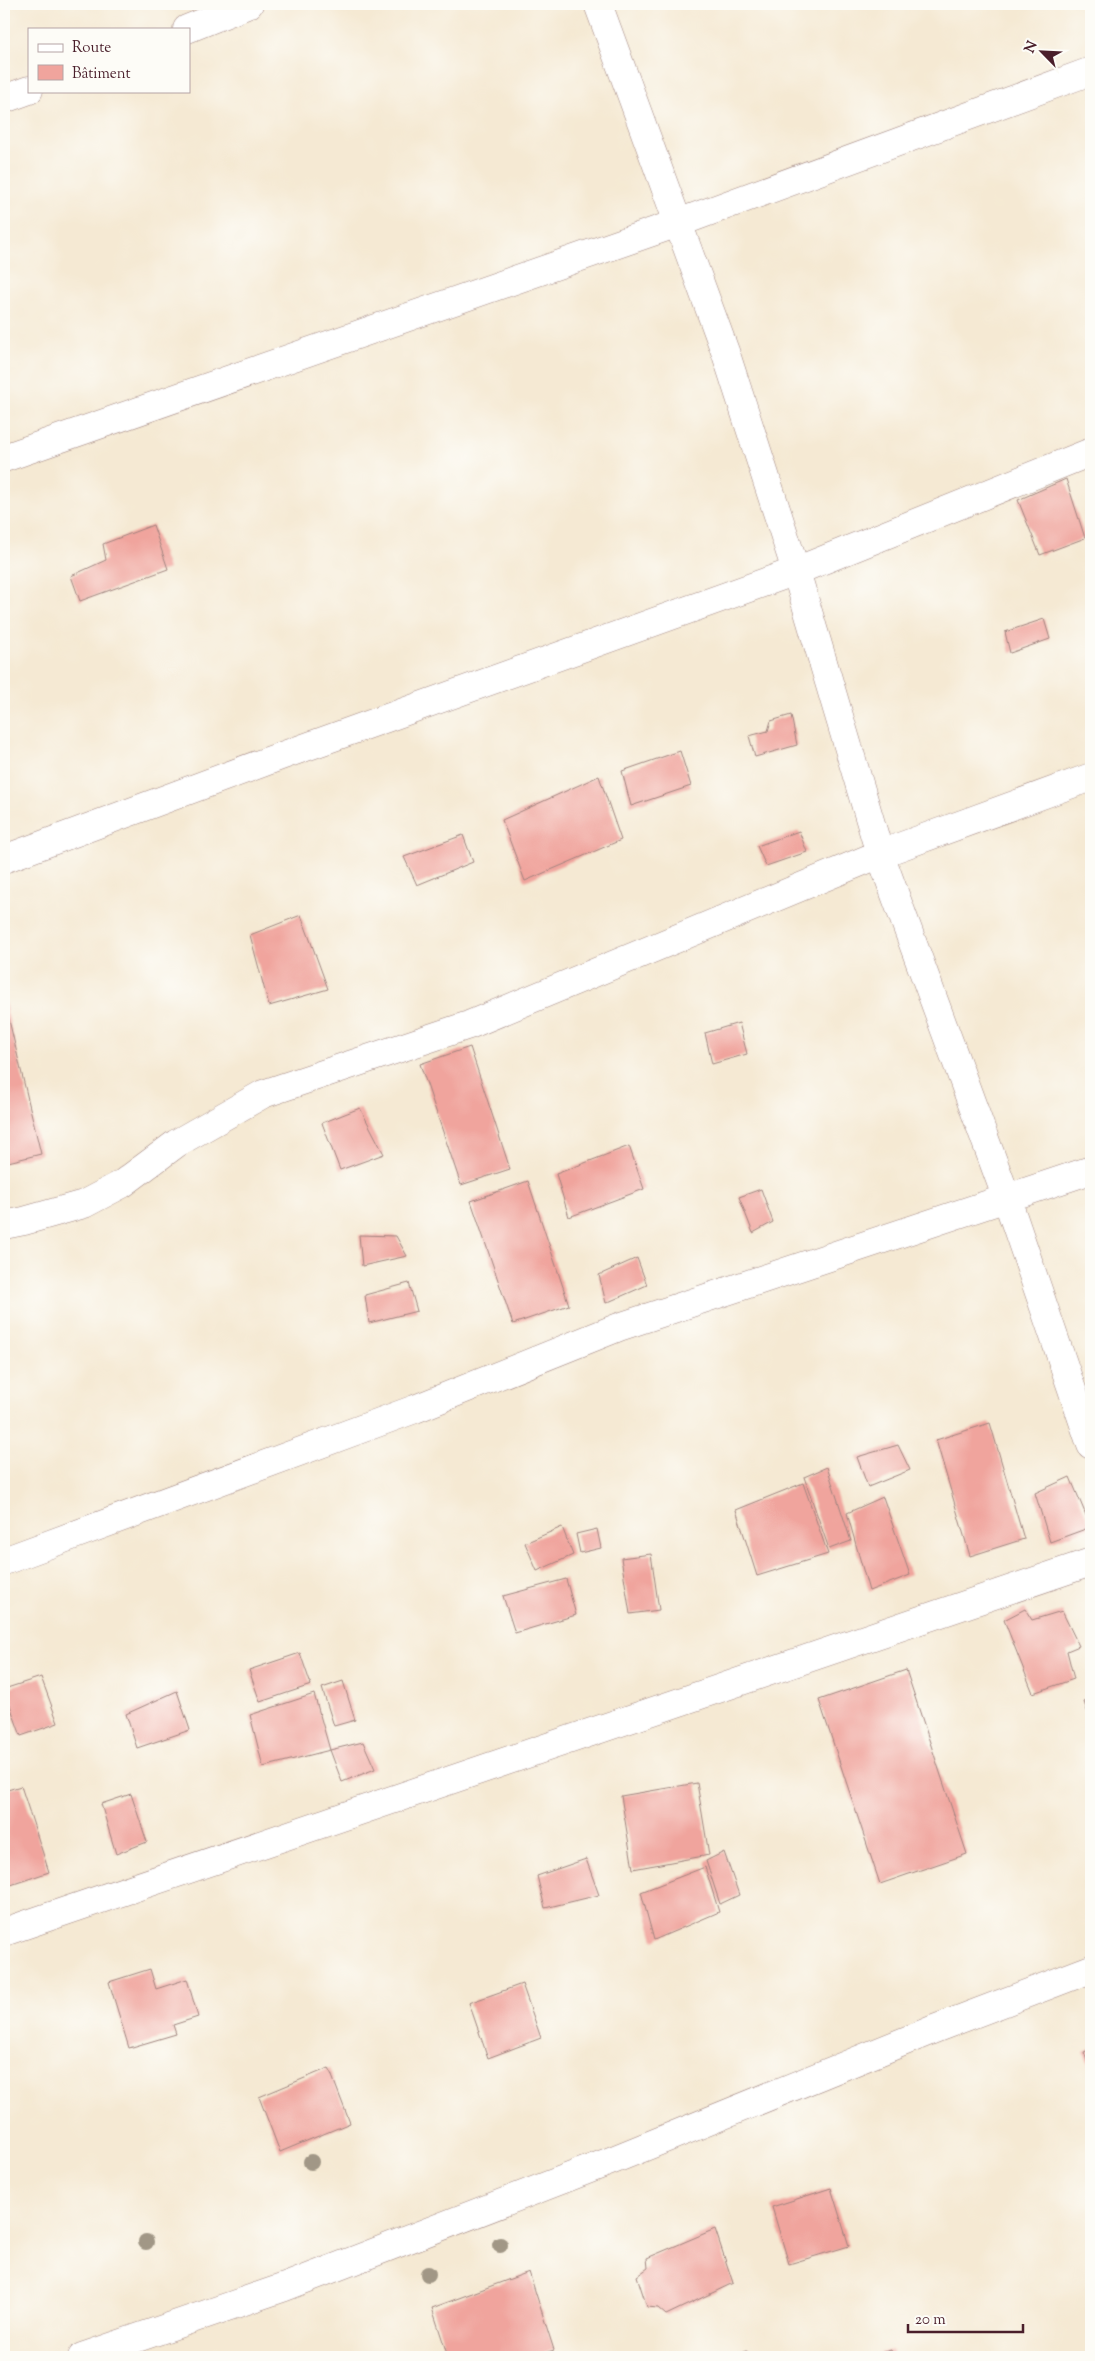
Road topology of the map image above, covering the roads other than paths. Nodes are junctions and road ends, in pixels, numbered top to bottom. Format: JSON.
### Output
{"nodes":[{"id":1,"x":249,"y":4,"type":"edge"},
{"id":2,"x":598,"y":4,"type":"edge"},
{"id":3,"x":189,"y":28,"type":"edge"},
{"id":4,"x":1091,"y":71,"type":"edge"},
{"id":5,"x":28,"y":90,"type":"edge"},
{"id":6,"x":4,"y":100,"type":"edge"},
{"id":7,"x":678,"y":222,"type":"junction"},
{"id":8,"x":1091,"y":452,"type":"edge"},
{"id":9,"x":4,"y":458,"type":"edge"},
{"id":10,"x":796,"y":571,"type":"junction"},
{"id":11,"x":1091,"y":777,"type":"edge"},
{"id":12,"x":880,"y":854,"type":"junction"},
{"id":13,"x":4,"y":859,"type":"edge"},
{"id":14,"x":1091,"y":1170,"type":"edge"},
{"id":15,"x":1007,"y":1199,"type":"junction"},
{"id":16,"x":4,"y":1225,"type":"edge"},
{"id":17,"x":1091,"y":1445,"type":"edge"},
{"id":18,"x":4,"y":1561,"type":"edge"},
{"id":19,"x":1091,"y":1562,"type":"edge"},
{"id":20,"x":4,"y":1932,"type":"edge"},
{"id":21,"x":1091,"y":1969,"type":"edge"},
{"id":22,"x":82,"y":2357,"type":"edge"}],
"edges":[{"from":1,"to":3,"type":"street"},
{"from":2,"to":7,"type":"street"},
{"from":4,"to":7,"type":"street"},
{"from":5,"to":6,"type":"street"},
{"from":7,"to":9,"type":"street"},
{"from":7,"to":10,"type":"street"},
{"from":8,"to":10,"type":"street"},
{"from":10,"to":12,"type":"street"},
{"from":10,"to":13,"type":"street"},
{"from":11,"to":12,"type":"street"},
{"from":12,"to":15,"type":"street"},
{"from":12,"to":16,"type":"street"},
{"from":14,"to":15,"type":"street"},
{"from":15,"to":17,"type":"street"},
{"from":15,"to":18,"type":"street"},
{"from":19,"to":20,"type":"street"},
{"from":21,"to":22,"type":"street"}]}
